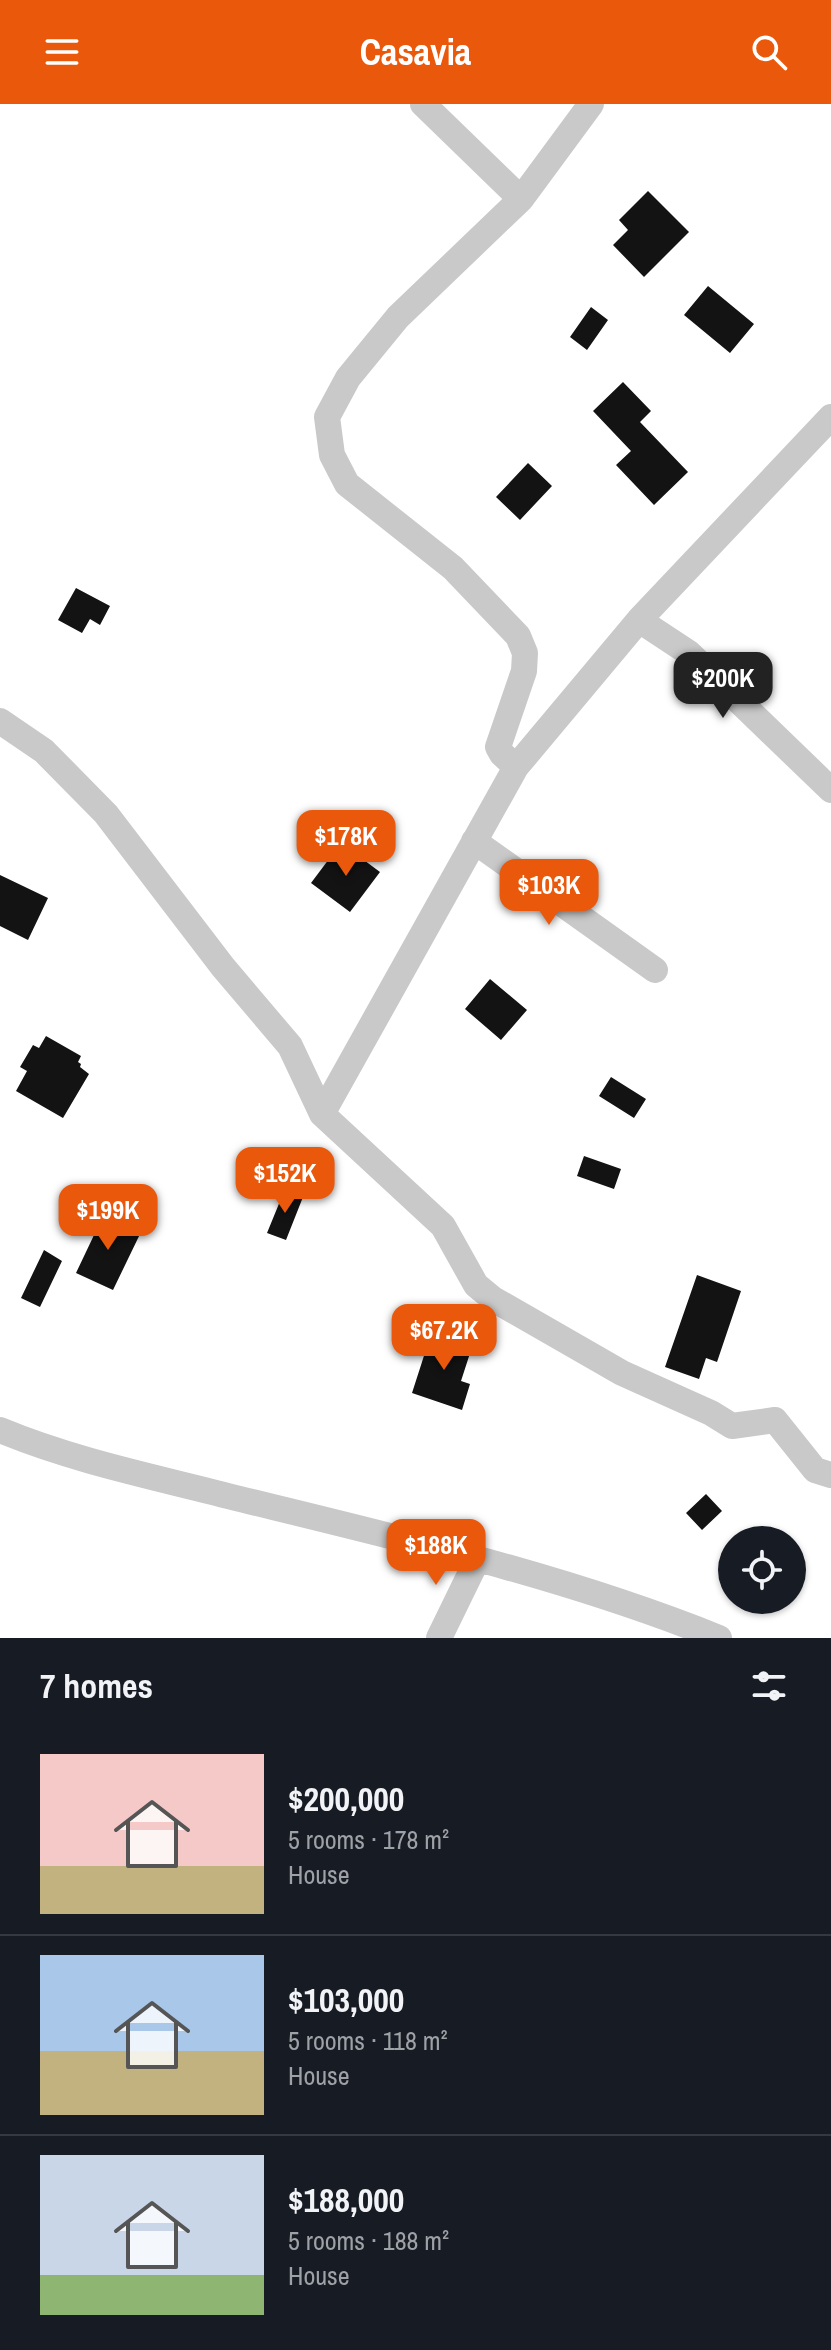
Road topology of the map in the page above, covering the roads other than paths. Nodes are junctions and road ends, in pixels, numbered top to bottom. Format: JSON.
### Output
{"nodes":[{"id":1,"x":423,"y":104,"type":"edge"},
{"id":2,"x":591,"y":104,"type":"edge"},
{"id":3,"x":521,"y":199,"type":"junction"},
{"id":4,"x":831,"y":417,"type":"edge"},
{"id":5,"x":639,"y":620,"type":"junction"},
{"id":6,"x":0,"y":721,"type":"edge"},
{"id":7,"x":516,"y":767,"type":"junction"},
{"id":8,"x":831,"y":790,"type":"edge"},
{"id":9,"x":474,"y":841,"type":"junction"},
{"id":10,"x":655,"y":970,"type":"dead end"},
{"id":11,"x":322,"y":1114,"type":"junction"},
{"id":12,"x":0,"y":1430,"type":"edge"},
{"id":13,"x":831,"y":1475,"type":"edge"},
{"id":14,"x":478,"y":1558,"type":"junction"},
{"id":15,"x":712,"y":1637,"type":"edge"},
{"id":16,"x":439,"y":1638,"type":"edge"}],
"edges":[{"from":1,"to":3,"type":"street"},
{"from":2,"to":3,"type":"street"},
{"from":3,"to":7,"type":"street"},
{"from":4,"to":5,"type":"street"},
{"from":5,"to":7,"type":"street"},
{"from":5,"to":8,"type":"street"},
{"from":6,"to":11,"type":"street"},
{"from":7,"to":9,"type":"street"},
{"from":9,"to":10,"type":"street"},
{"from":9,"to":11,"type":"street"},
{"from":11,"to":13,"type":"street"},
{"from":12,"to":14,"type":"street"},
{"from":14,"to":15,"type":"street"},
{"from":14,"to":16,"type":"street"}]}
